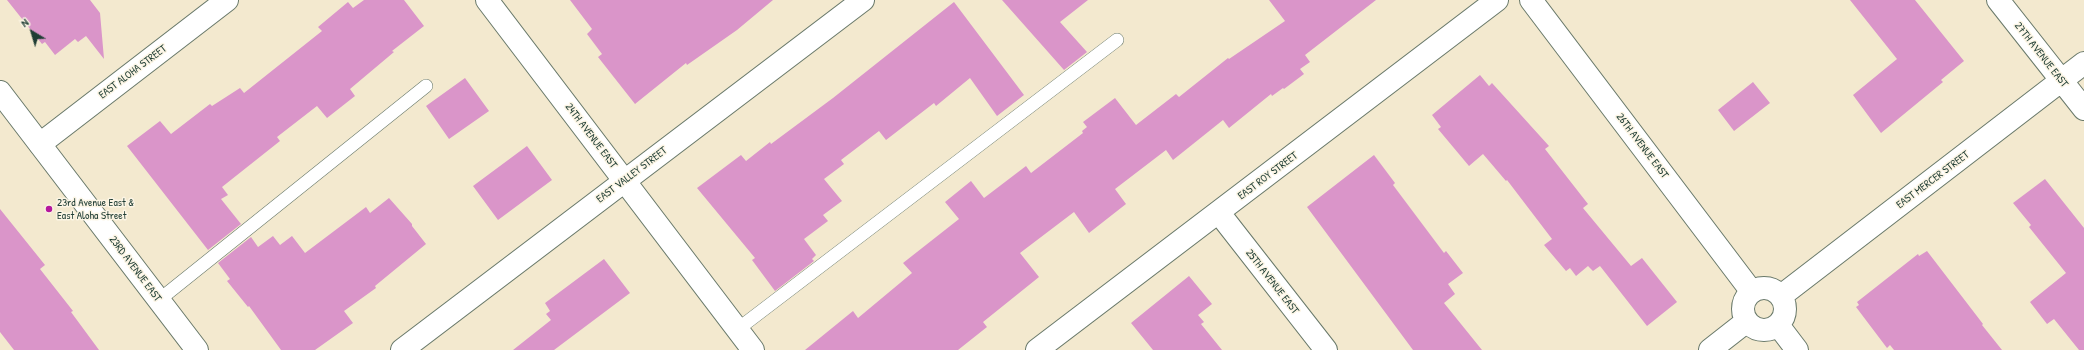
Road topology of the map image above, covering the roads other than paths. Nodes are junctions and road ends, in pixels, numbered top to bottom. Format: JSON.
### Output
{"nodes":[{"id":1,"x":227,"y":0,"type":"edge"},
{"id":2,"x":487,"y":0,"type":"edge"},
{"id":3,"x":863,"y":0,"type":"edge"},
{"id":4,"x":1497,"y":0,"type":"edge"},
{"id":5,"x":1531,"y":0,"type":"edge"},
{"id":6,"x":1998,"y":0,"type":"edge"},
{"id":7,"x":1118,"y":40,"type":"dead end"},
{"id":8,"x":2084,"y":63,"type":"edge"},
{"id":9,"x":2062,"y":81,"type":"junction"},
{"id":10,"x":426,"y":86,"type":"dead end"},
{"id":11,"x":0,"y":92,"type":"edge"},
{"id":12,"x":2084,"y":109,"type":"edge"},
{"id":13,"x":40,"y":144,"type":"junction"},
{"id":14,"x":625,"y":181,"type":"junction"},
{"id":15,"x":1219,"y":213,"type":"junction"},
{"id":16,"x":1752,"y":292,"type":"junction"},
{"id":17,"x":1781,"y":296,"type":"junction"},
{"id":18,"x":159,"y":300,"type":"junction"},
{"id":19,"x":1747,"y":321,"type":"junction"},
{"id":20,"x":1778,"y":325,"type":"junction"},
{"id":21,"x":738,"y":329,"type":"junction"},
{"id":22,"x":197,"y":350,"type":"edge"},
{"id":23,"x":402,"y":350,"type":"edge"},
{"id":24,"x":753,"y":350,"type":"edge"},
{"id":25,"x":1037,"y":350,"type":"edge"},
{"id":26,"x":1326,"y":350,"type":"edge"},
{"id":27,"x":1710,"y":350,"type":"edge"},
{"id":28,"x":1797,"y":350,"type":"edge"}],
"edges":[{"from":1,"to":13,"type":"street","name":"EAST ALOHA STREET"},
{"from":2,"to":14,"type":"street","name":"24TH AVENUE EAST"},
{"from":3,"to":14,"type":"street","name":"EAST VALLEY STREET"},
{"from":4,"to":15,"type":"street","name":"EAST ROY STREET"},
{"from":5,"to":16,"type":"street","name":"26TH AVENUE EAST"},
{"from":6,"to":9,"type":"street","name":"27TH AVENUE EAST"},
{"from":7,"to":21,"type":"lane"},
{"from":8,"to":9,"type":"street","name":"EAST MERCER STREET"},
{"from":9,"to":12,"type":"street","name":"27TH AVENUE EAST"},
{"from":9,"to":17,"type":"street","name":"EAST MERCER STREET"},
{"from":10,"to":18,"type":"lane"},
{"from":11,"to":13,"type":"street","name":"23RD AVENUE EAST"},
{"from":13,"to":18,"type":"street","name":"23RD AVENUE EAST"},
{"from":14,"to":21,"type":"street","name":"24TH AVENUE EAST"},
{"from":14,"to":23,"type":"street","name":"EAST VALLEY STREET"},
{"from":15,"to":25,"type":"street","name":"EAST ROY STREET"},
{"from":15,"to":26,"type":"street","name":"25TH AVENUE EAST"},
{"from":16,"to":17,"type":"street"},
{"from":16,"to":19,"type":"street"},
{"from":17,"to":20,"type":"street"},
{"from":18,"to":22,"type":"street","name":"23RD AVENUE EAST"},
{"from":19,"to":20,"type":"street"},
{"from":19,"to":27,"type":"street"},
{"from":20,"to":28,"type":"street"},
{"from":21,"to":24,"type":"street","name":"24TH AVENUE EAST"}]}
